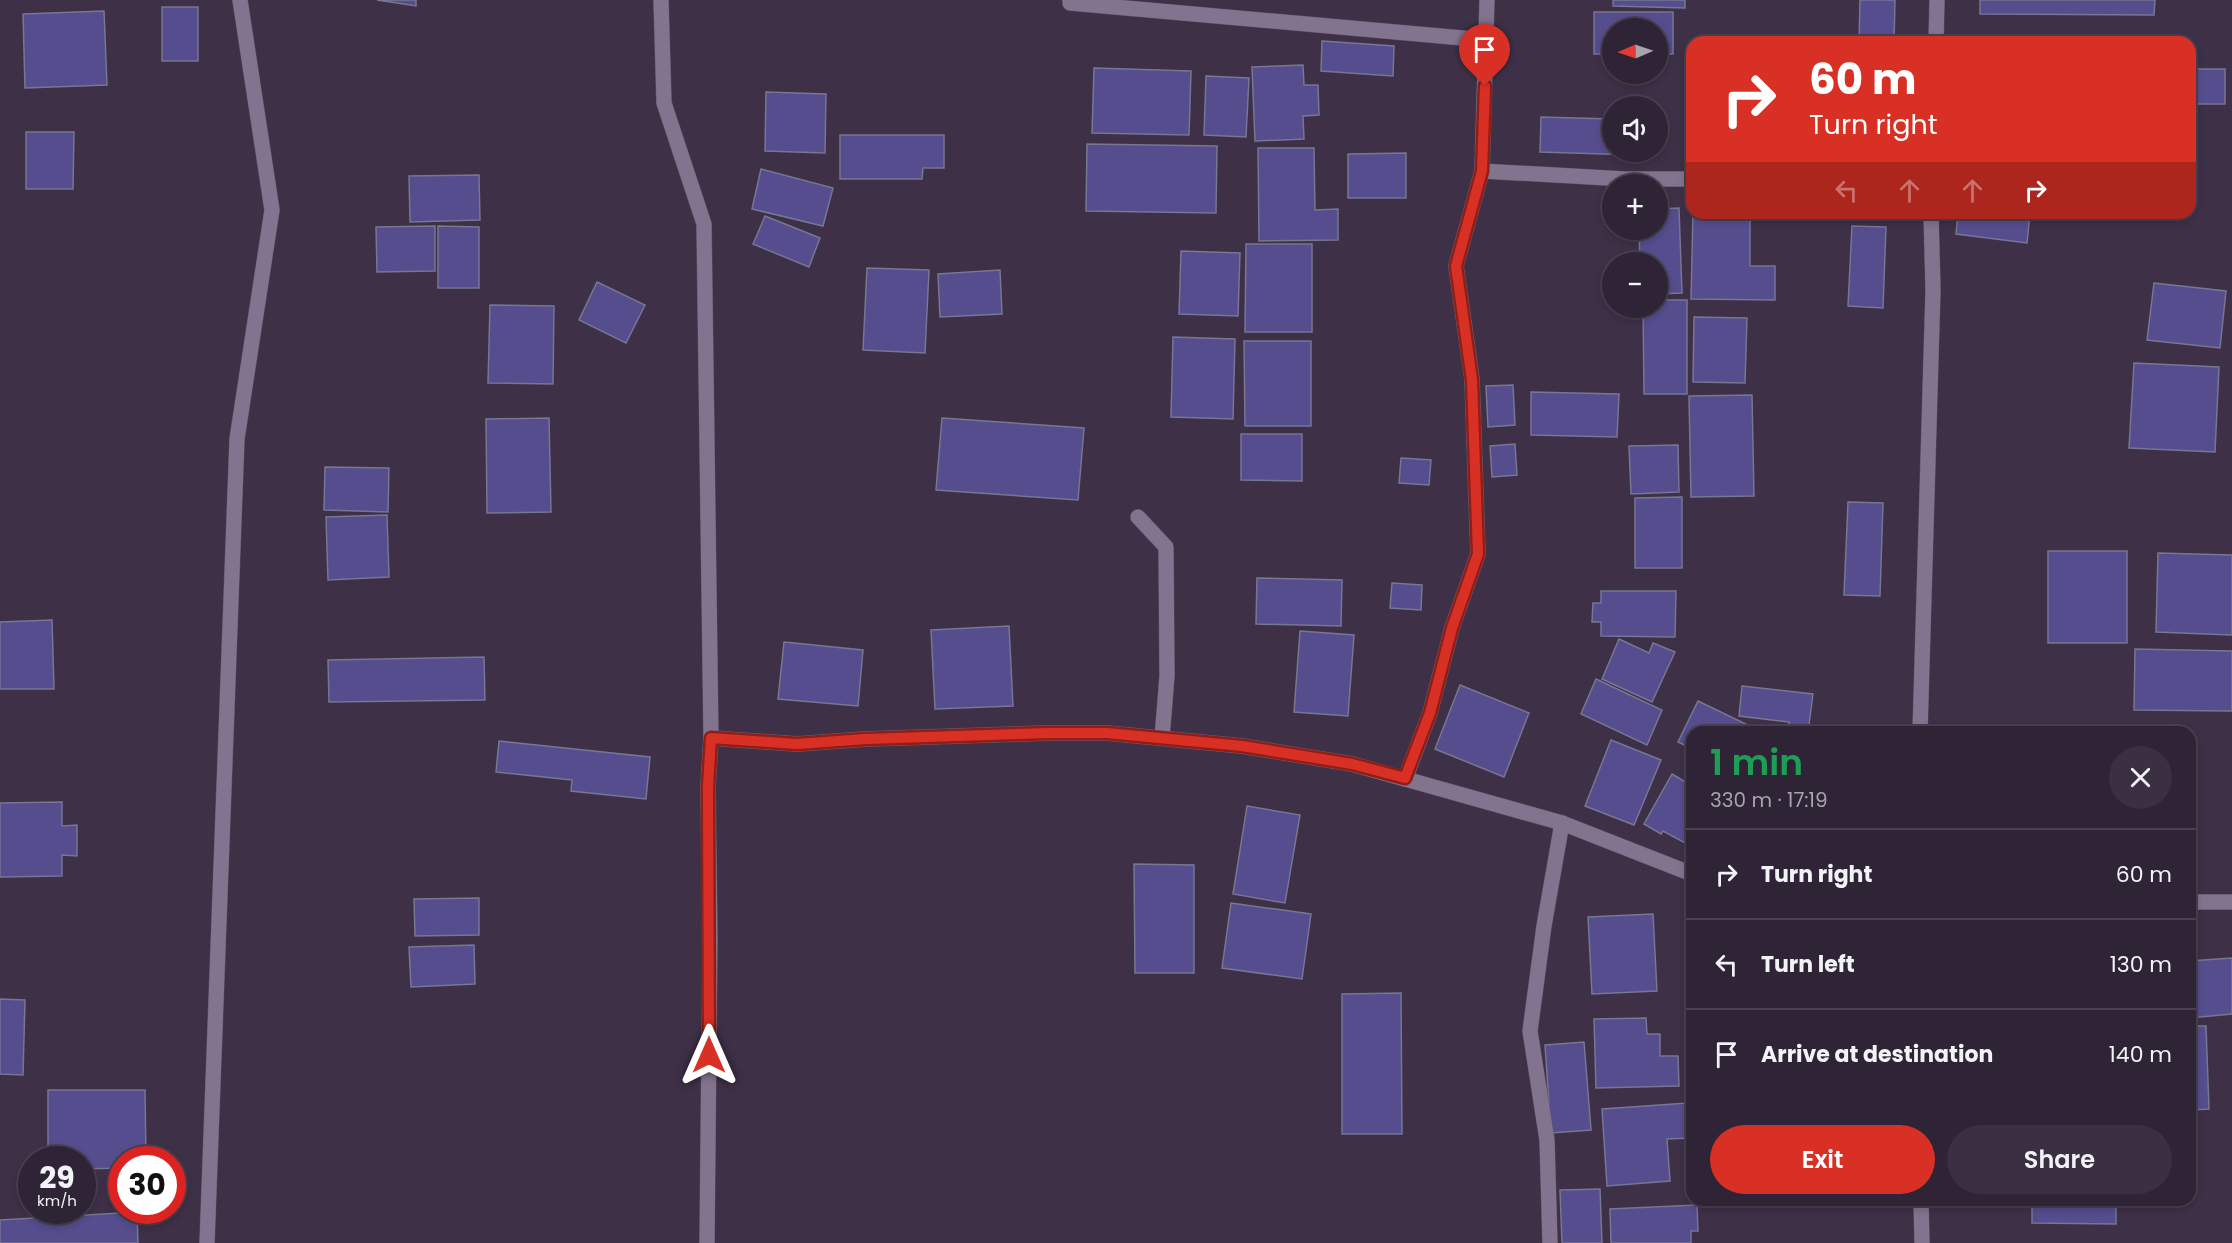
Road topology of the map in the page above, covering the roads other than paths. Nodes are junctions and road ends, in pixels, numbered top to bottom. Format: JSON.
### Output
{"nodes":[{"id":1,"x":240,"y":0,"type":"edge"},
{"id":2,"x":661,"y":0,"type":"edge"},
{"id":3,"x":1070,"y":0,"type":"edge"},
{"id":4,"x":1487,"y":0,"type":"edge"},
{"id":5,"x":1937,"y":0,"type":"edge"},
{"id":6,"x":1936,"y":36,"type":"edge"},
{"id":7,"x":1485,"y":40,"type":"junction"},
{"id":8,"x":1482,"y":171,"type":"junction"},
{"id":9,"x":1686,"y":179,"type":"edge"},
{"id":10,"x":1931,"y":219,"type":"edge"},
{"id":11,"x":1138,"y":517,"type":"dead end"},
{"id":12,"x":1920,"y":726,"type":"edge"},
{"id":13,"x":711,"y":738,"type":"junction"},
{"id":14,"x":1162,"y":738,"type":"junction"},
{"id":15,"x":1405,"y":778,"type":"junction"},
{"id":16,"x":1562,"y":823,"type":"junction"},
{"id":17,"x":1686,"y":872,"type":"edge"},
{"id":18,"x":2196,"y":902,"type":"edge"},
{"id":19,"x":2232,"y":902,"type":"edge"},
{"id":20,"x":1922,"y":1206,"type":"edge"},
{"id":21,"x":207,"y":1243,"type":"edge"},
{"id":22,"x":707,"y":1243,"type":"edge"},
{"id":23,"x":1550,"y":1243,"type":"edge"},
{"id":24,"x":1922,"y":1243,"type":"edge"}],
"edges":[{"from":1,"to":21,"type":"street"},
{"from":2,"to":13,"type":"street"},
{"from":3,"to":7,"type":"street"},
{"from":4,"to":7,"type":"street"},
{"from":5,"to":6,"type":"street"},
{"from":7,"to":8,"type":"street"},
{"from":8,"to":9,"type":"street"},
{"from":8,"to":15,"type":"street"},
{"from":10,"to":12,"type":"street"},
{"from":11,"to":14,"type":"street"},
{"from":13,"to":14,"type":"street"},
{"from":13,"to":22,"type":"street"},
{"from":14,"to":15,"type":"street"},
{"from":15,"to":16,"type":"street"},
{"from":16,"to":17,"type":"street"},
{"from":16,"to":23,"type":"street"},
{"from":18,"to":19,"type":"street"},
{"from":20,"to":24,"type":"street"}]}
